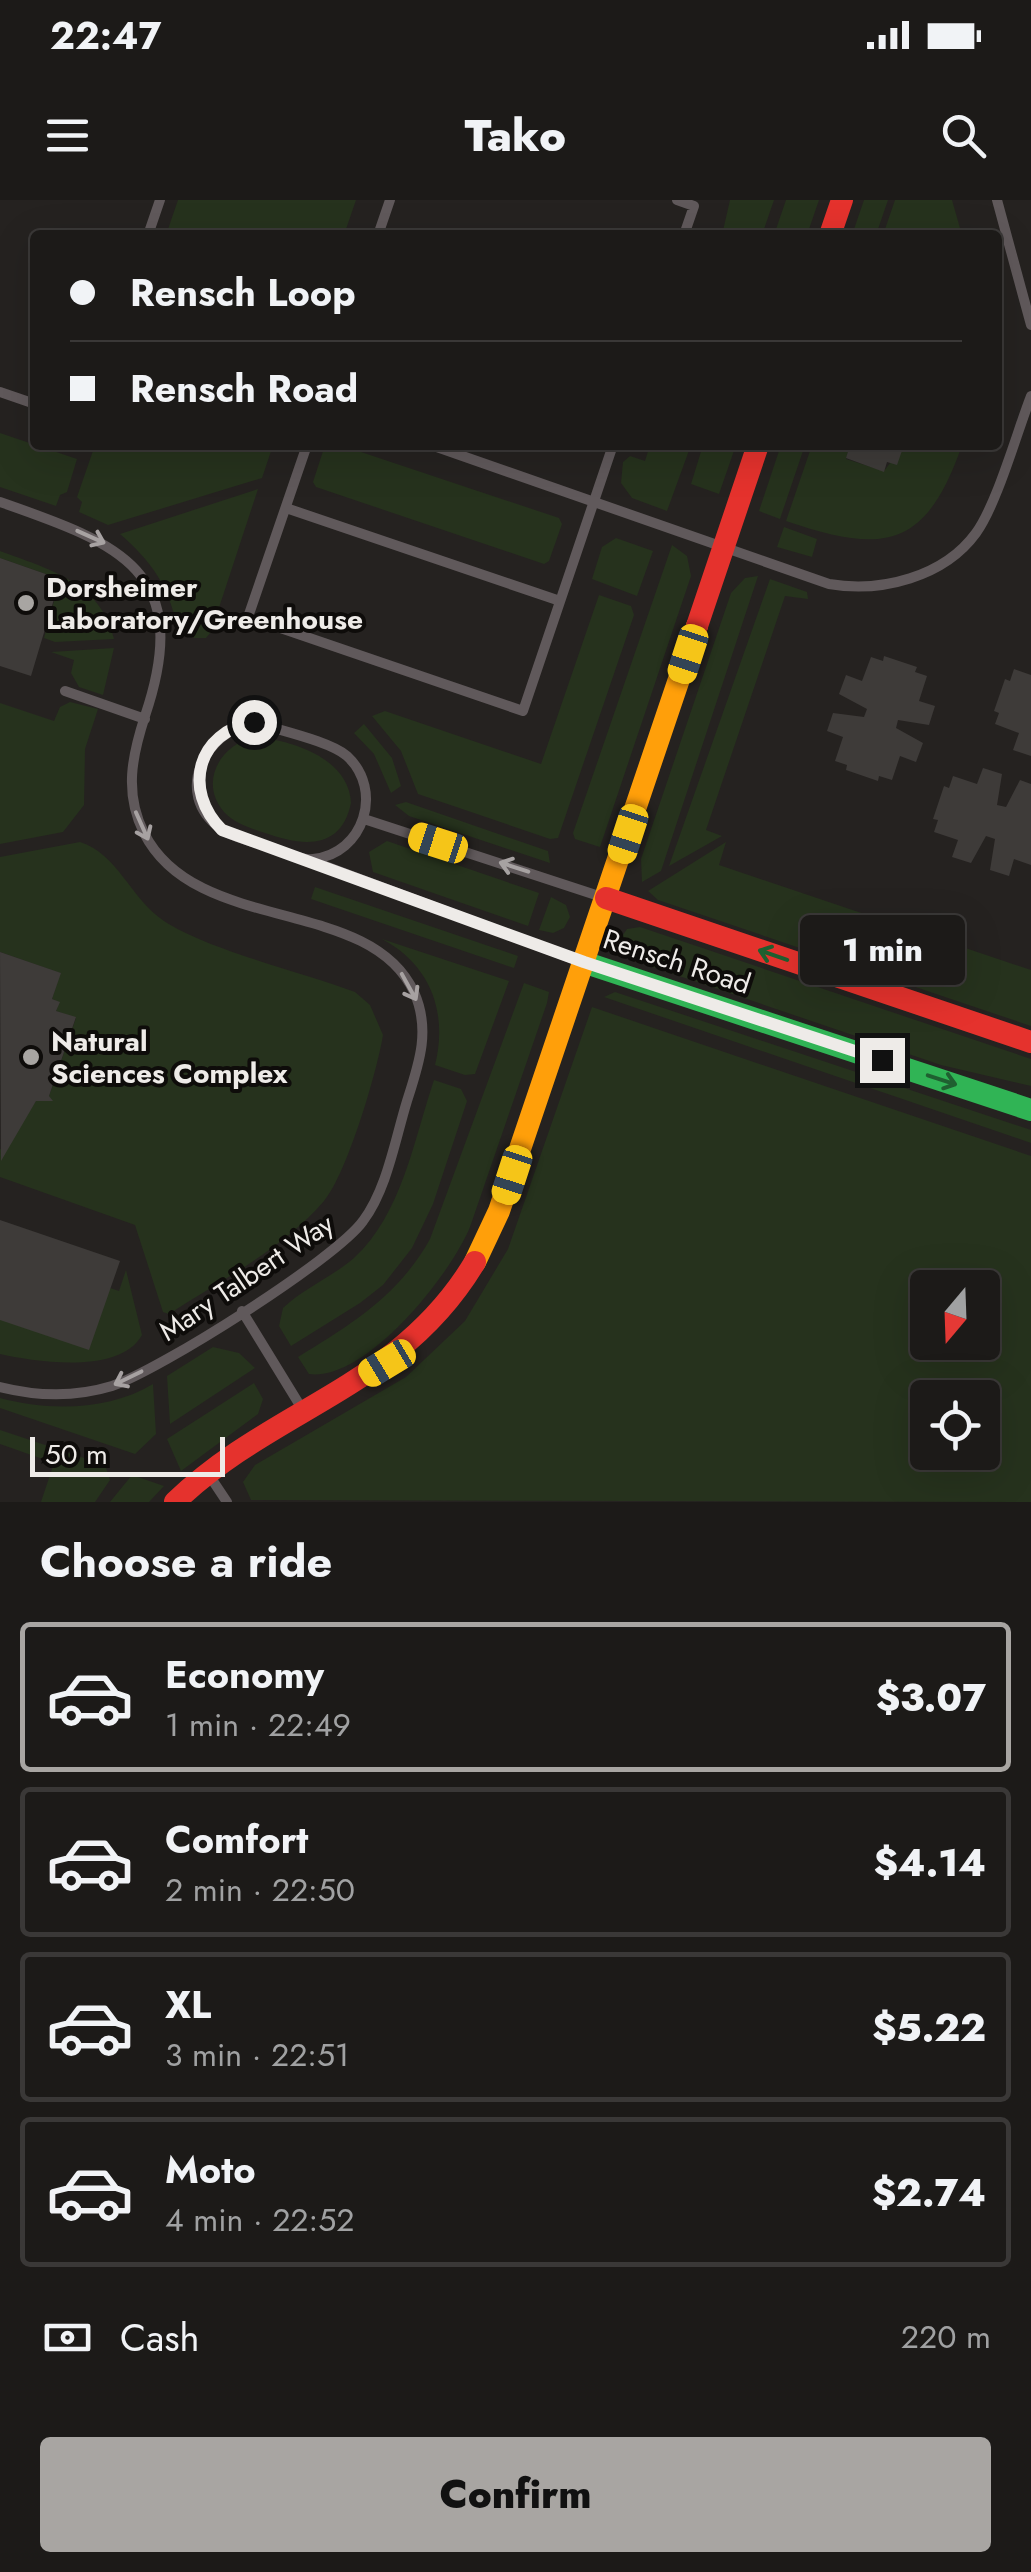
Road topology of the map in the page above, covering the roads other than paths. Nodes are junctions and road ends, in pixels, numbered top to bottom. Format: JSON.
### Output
{"nodes":[{"id":1,"x":160,"y":200,"type":"edge"},
{"id":2,"x":390,"y":200,"type":"edge"},
{"id":3,"x":677,"y":200,"type":"edge"},
{"id":4,"x":842,"y":200,"type":"edge"},
{"id":5,"x":997,"y":200,"type":"edge"},
{"id":6,"x":150,"y":230,"type":"edge"},
{"id":7,"x":380,"y":230,"type":"edge"},
{"id":8,"x":686,"y":230,"type":"edge"},
{"id":9,"x":832,"y":230,"type":"edge"},
{"id":10,"x":1031,"y":326,"type":"edge"},
{"id":11,"x":0,"y":392,"type":"edge"},
{"id":12,"x":1031,"y":396,"type":"edge"},
{"id":13,"x":30,"y":402,"type":"edge"},
{"id":14,"x":305,"y":450,"type":"edge"},
{"id":15,"x":447,"y":450,"type":"edge"},
{"id":16,"x":611,"y":450,"type":"edge"},
{"id":17,"x":756,"y":450,"type":"edge"},
{"id":18,"x":594,"y":500,"type":"junction"},
{"id":19,"x":0,"y":502,"type":"edge"},
{"id":20,"x":286,"y":508,"type":"junction"},
{"id":21,"x":724,"y":546,"type":"junction"},
{"id":22,"x":560,"y":601,"type":"junction"},
{"id":23,"x":65,"y":690,"type":"dead end"},
{"id":24,"x":144,"y":719,"type":"junction"},
{"id":25,"x":364,"y":819,"type":"junction"},
{"id":26,"x":308,"y":860,"type":"junction"},
{"id":27,"x":606,"y":898,"type":"junction"},
{"id":28,"x":584,"y":962,"type":"junction"},
{"id":29,"x":1031,"y":1042,"type":"edge"},
{"id":30,"x":1031,"y":1110,"type":"edge"},
{"id":31,"x":242,"y":1312,"type":"junction"},
{"id":32,"x":0,"y":1386,"type":"edge"},
{"id":33,"x":305,"y":1413,"type":"junction"},
{"id":34,"x":209,"y":1474,"type":"junction"},
{"id":35,"x":175,"y":1502,"type":"edge"},
{"id":36,"x":226,"y":1502,"type":"edge"}],
"edges":[{"from":1,"to":6,"type":"lane"},
{"from":2,"to":7,"type":"lane"},
{"from":3,"to":8,"type":"lane"},
{"from":4,"to":9,"type":"street"},
{"from":5,"to":10,"type":"lane"},
{"from":11,"to":13,"type":"lane"},
{"from":12,"to":21,"type":"lane"},
{"from":14,"to":20,"type":"lane"},
{"from":15,"to":18,"type":"lane"},
{"from":16,"to":18,"type":"lane"},
{"from":17,"to":21,"type":"street"},
{"from":18,"to":21,"type":"lane"},
{"from":18,"to":22,"type":"lane"},
{"from":19,"to":24,"type":"lane","name":"Mary Talbert Way","one_way":true},
{"from":20,"to":22,"type":"lane"},
{"from":20,"to":22,"type":"lane"},
{"from":21,"to":27,"type":"street"},
{"from":23,"to":24,"type":"lane"},
{"from":24,"to":31,"type":"lane","name":"Mary Talbert Way","one_way":true},
{"from":25,"to":26,"type":"lane"},
{"from":25,"to":26,"type":"lane"},
{"from":27,"to":25,"type":"lane","name":"Rensch Road","one_way":true},
{"from":26,"to":28,"type":"lane","name":"Rensch Road"},
{"from":27,"to":28,"type":"street"},
{"from":29,"to":27,"type":"street","name":"Rensch Road","one_way":true},
{"from":28,"to":30,"type":"street","name":"Rensch Road","one_way":true},
{"from":28,"to":33,"type":"street"},
{"from":31,"to":32,"type":"lane","name":"Mary Talbert Way","one_way":true},
{"from":31,"to":33,"type":"lane"},
{"from":33,"to":34,"type":"street"},
{"from":34,"to":35,"type":"street"},
{"from":34,"to":36,"type":"lane"}]}
